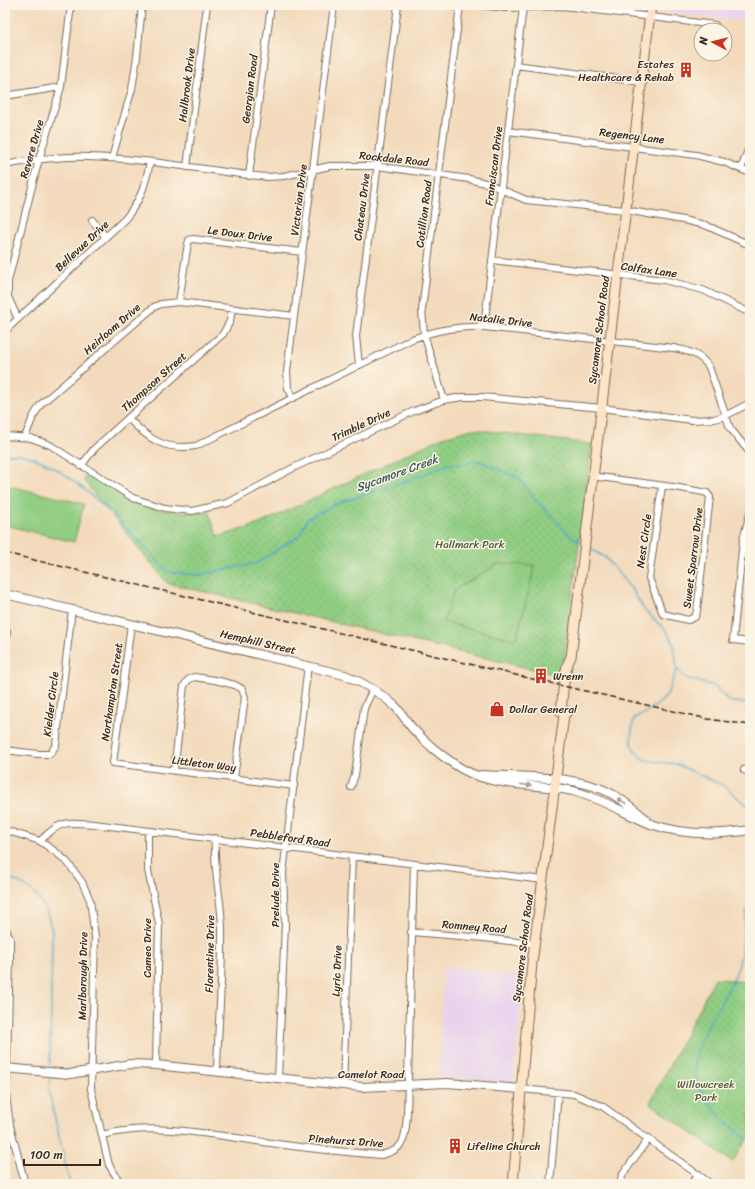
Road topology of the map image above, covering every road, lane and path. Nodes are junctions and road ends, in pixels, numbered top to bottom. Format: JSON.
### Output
{"nodes":[{"id":1,"x":71,"y":5,"type":"edge"},
{"id":2,"x":142,"y":5,"type":"edge"},
{"id":3,"x":207,"y":5,"type":"edge"},
{"id":4,"x":270,"y":5,"type":"edge"},
{"id":5,"x":334,"y":5,"type":"edge"},
{"id":6,"x":398,"y":5,"type":"edge"},
{"id":7,"x":460,"y":5,"type":"edge"},
{"id":8,"x":481,"y":5,"type":"edge"},
{"id":9,"x":651,"y":5,"type":"edge"},
{"id":10,"x":523,"y":7,"type":"junction"},
{"id":11,"x":650,"y":18,"type":"junction"},
{"id":12,"x":693,"y":23,"type":"edge"},
{"id":13,"x":516,"y":65,"type":"junction"},
{"id":14,"x":642,"y":82,"type":"junction"},
{"id":15,"x":61,"y":87,"type":"junction"},
{"id":16,"x":5,"y":96,"type":"edge"},
{"id":17,"x":508,"y":131,"type":"junction"},
{"id":18,"x":750,"y":145,"type":"edge"},
{"id":19,"x":634,"y":146,"type":"junction"},
{"id":20,"x":112,"y":158,"type":"junction"},
{"id":21,"x":38,"y":159,"type":"junction"},
{"id":22,"x":150,"y":162,"type":"junction"},
{"id":23,"x":5,"y":165,"type":"edge"},
{"id":24,"x":377,"y":166,"type":"junction"},
{"id":25,"x":187,"y":167,"type":"junction"},
{"id":26,"x":313,"y":169,"type":"junction"},
{"id":27,"x":741,"y":169,"type":"junction"},
{"id":28,"x":750,"y":173,"type":"edge"},
{"id":29,"x":440,"y":174,"type":"junction"},
{"id":30,"x":249,"y":176,"type":"junction"},
{"id":31,"x":501,"y":188,"type":"junction"},
{"id":32,"x":625,"y":210,"type":"junction"},
{"id":33,"x":92,"y":220,"type":"dead end"},
{"id":34,"x":106,"y":237,"type":"junction"},
{"id":35,"x":750,"y":245,"type":"edge"},
{"id":36,"x":302,"y":252,"type":"junction"},
{"id":37,"x":492,"y":260,"type":"junction"},
{"id":38,"x":618,"y":275,"type":"junction"},
{"id":39,"x":179,"y":302,"type":"junction"},
{"id":40,"x":232,"y":309,"type":"junction"},
{"id":41,"x":750,"y":313,"type":"edge"},
{"id":42,"x":294,"y":316,"type":"junction"},
{"id":43,"x":18,"y":319,"type":"junction"},
{"id":44,"x":484,"y":327,"type":"junction"},
{"id":45,"x":5,"y":331,"type":"edge"},
{"id":46,"x":424,"y":334,"type":"junction"},
{"id":47,"x":610,"y":342,"type":"junction"},
{"id":48,"x":359,"y":365,"type":"junction"},
{"id":49,"x":293,"y":397,"type":"junction"},
{"id":50,"x":444,"y":400,"type":"junction"},
{"id":51,"x":750,"y":403,"type":"edge"},
{"id":52,"x":602,"y":408,"type":"junction"},
{"id":53,"x":725,"y":416,"type":"junction"},
{"id":54,"x":128,"y":418,"type":"junction"},
{"id":55,"x":5,"y":436,"type":"edge"},
{"id":56,"x":26,"y":437,"type":"junction"},
{"id":57,"x":750,"y":453,"type":"edge"},
{"id":58,"x":81,"y":466,"type":"junction"},
{"id":59,"x":593,"y":476,"type":"junction"},
{"id":60,"x":662,"y":486,"type":"junction"},
{"id":61,"x":750,"y":513,"type":"edge"},
{"id":62,"x":743,"y":540,"type":"junction"},
{"id":63,"x":750,"y":541,"type":"edge"},
{"id":64,"x":5,"y":594,"type":"edge"},
{"id":65,"x":72,"y":609,"type":"junction"},
{"id":66,"x":692,"y":619,"type":"joint"},
{"id":67,"x":132,"y":624,"type":"junction"},
{"id":68,"x":5,"y":628,"type":"edge"},
{"id":69,"x":750,"y":642,"type":"edge"},
{"id":70,"x":5,"y":652,"type":"edge"},
{"id":71,"x":308,"y":665,"type":"junction"},
{"id":72,"x":373,"y":689,"type":"junction"},
{"id":73,"x":5,"y":750,"type":"edge"},
{"id":74,"x":113,"y":763,"type":"joint"},
{"id":75,"x":174,"y":770,"type":"junction"},
{"id":76,"x":474,"y":774,"type":"junction"},
{"id":77,"x":234,"y":778,"type":"junction"},
{"id":78,"x":556,"y":779,"type":"junction"},
{"id":79,"x":294,"y":786,"type":"junction"},
{"id":80,"x":351,"y":787,"type":"dead end"},
{"id":81,"x":555,"y":789,"type":"junction"},
{"id":82,"x":652,"y":824,"type":"junction"},
{"id":83,"x":5,"y":830,"type":"edge"},
{"id":84,"x":750,"y":830,"type":"edge"},
{"id":85,"x":148,"y":831,"type":"junction"},
{"id":86,"x":215,"y":838,"type":"junction"},
{"id":87,"x":40,"y":841,"type":"junction"},
{"id":88,"x":286,"y":848,"type":"junction"},
{"id":89,"x":352,"y":857,"type":"junction"},
{"id":90,"x":414,"y":864,"type":"junction"},
{"id":91,"x":543,"y":880,"type":"junction"},
{"id":92,"x":5,"y":927,"type":"edge"},
{"id":93,"x":411,"y":932,"type":"junction"},
{"id":94,"x":535,"y":944,"type":"junction"},
{"id":95,"x":156,"y":1065,"type":"junction"},
{"id":96,"x":5,"y":1068,"type":"edge"},
{"id":97,"x":217,"y":1071,"type":"junction"},
{"id":98,"x":90,"y":1072,"type":"junction"},
{"id":99,"x":278,"y":1078,"type":"junction"},
{"id":100,"x":343,"y":1086,"type":"junction"},
{"id":101,"x":407,"y":1086,"type":"junction"},
{"id":102,"x":521,"y":1090,"type":"junction"},
{"id":103,"x":558,"y":1093,"type":"junction"},
{"id":104,"x":102,"y":1135,"type":"junction"},
{"id":105,"x":649,"y":1138,"type":"junction"},
{"id":106,"x":699,"y":1174,"type":"junction"},
{"id":107,"x":25,"y":1184,"type":"edge"},
{"id":108,"x":121,"y":1184,"type":"edge"},
{"id":109,"x":513,"y":1184,"type":"edge"},
{"id":110,"x":550,"y":1184,"type":"edge"},
{"id":111,"x":619,"y":1184,"type":"edge"},
{"id":112,"x":691,"y":1184,"type":"edge"},
{"id":113,"x":711,"y":1184,"type":"edge"}],
"edges":[{"from":1,"to":15,"type":"street","name":"Revere Drive"},
{"from":2,"to":20,"type":"street"},
{"from":3,"to":25,"type":"street","name":"Hallbrook Drive"},
{"from":4,"to":30,"type":"street","name":"Georgian Road"},
{"from":5,"to":26,"type":"street","name":"Victorian Drive"},
{"from":6,"to":24,"type":"street","name":"Chateau Drive"},
{"from":7,"to":29,"type":"street","name":"Cotillion Road"},
{"from":8,"to":10,"type":"street"},
{"from":9,"to":11,"type":"main road","name":"Sycamore School Road"},
{"from":10,"to":11,"type":"street"},
{"from":10,"to":13,"type":"street","name":"Franciscan Drive"},
{"from":11,"to":12,"type":"street"},
{"from":11,"to":14,"type":"main road","name":"Sycamore School Road"},
{"from":13,"to":14,"type":"street"},
{"from":13,"to":17,"type":"street","name":"Franciscan Drive"},
{"from":14,"to":19,"type":"main road","name":"Sycamore School Road"},
{"from":15,"to":16,"type":"street"},
{"from":15,"to":21,"type":"street","name":"Revere Drive"},
{"from":17,"to":19,"type":"street","name":"Regency Lane"},
{"from":17,"to":31,"type":"street","name":"Franciscan Drive"},
{"from":18,"to":27,"type":"street"},
{"from":19,"to":27,"type":"street","name":"Regency Lane"},
{"from":19,"to":32,"type":"main road","name":"Sycamore School Road"},
{"from":20,"to":21,"type":"street","name":"Rockdale Road"},
{"from":20,"to":22,"type":"street","name":"Rockdale Road"},
{"from":21,"to":23,"type":"street","name":"Rockdale Road"},
{"from":21,"to":43,"type":"street","name":"Revere Drive"},
{"from":22,"to":25,"type":"street","name":"Rockdale Road"},
{"from":22,"to":34,"type":"street","name":"Bellevue Drive"},
{"from":24,"to":26,"type":"street","name":"Rockdale Road"},
{"from":24,"to":29,"type":"street","name":"Rockdale Road"},
{"from":24,"to":48,"type":"street","name":"Chateau Drive"},
{"from":25,"to":30,"type":"street","name":"Rockdale Road"},
{"from":26,"to":30,"type":"street","name":"Rockdale Road"},
{"from":26,"to":36,"type":"street","name":"Victorian Drive"},
{"from":27,"to":28,"type":"street","name":"Regency Lane"},
{"from":29,"to":31,"type":"street","name":"Rockdale Road"},
{"from":29,"to":46,"type":"street","name":"Cotillion Road"},
{"from":31,"to":32,"type":"street","name":"Rockdale Road"},
{"from":31,"to":37,"type":"street","name":"Franciscan Drive"},
{"from":32,"to":35,"type":"street","name":"Rockdale Road"},
{"from":32,"to":38,"type":"main road","name":"Sycamore School Road"},
{"from":33,"to":34,"type":"street"},
{"from":34,"to":43,"type":"street","name":"Bellevue Drive"},
{"from":36,"to":39,"type":"street","name":"Le Doux Drive"},
{"from":36,"to":42,"type":"street","name":"Victorian Drive"},
{"from":37,"to":38,"type":"street","name":"Colfax Lane"},
{"from":37,"to":44,"type":"street","name":"Franciscan Drive"},
{"from":38,"to":41,"type":"street","name":"Colfax Lane"},
{"from":38,"to":47,"type":"main road","name":"Sycamore School Road"},
{"from":39,"to":40,"type":"street","name":"Heirloom Drive"},
{"from":39,"to":56,"type":"street","name":"Heirloom Drive"},
{"from":40,"to":42,"type":"street","name":"Heirloom Drive"},
{"from":40,"to":54,"type":"street","name":"Thompson Street"},
{"from":42,"to":49,"type":"street","name":"Victorian Drive"},
{"from":43,"to":45,"type":"street","name":"Bellevue Drive"},
{"from":44,"to":46,"type":"street","name":"Natalie Drive"},
{"from":44,"to":47,"type":"street","name":"Natalie Drive"},
{"from":46,"to":48,"type":"street","name":"Natalie Drive"},
{"from":46,"to":50,"type":"street","name":"Cotillion Road"},
{"from":47,"to":52,"type":"main road","name":"Sycamore School Road"},
{"from":47,"to":53,"type":"street","name":"Natalie Drive"},
{"from":48,"to":49,"type":"street","name":"Natalie Drive"},
{"from":49,"to":54,"type":"street","name":"Natalie Drive"},
{"from":50,"to":52,"type":"street","name":"Trimble Drive"},
{"from":50,"to":58,"type":"street","name":"Trimble Drive"},
{"from":51,"to":53,"type":"street","name":"Trimble Drive"},
{"from":52,"to":53,"type":"street","name":"Trimble Drive"},
{"from":52,"to":59,"type":"main road","name":"Sycamore School Road"},
{"from":53,"to":57,"type":"street","name":"Natalie Drive"},
{"from":54,"to":58,"type":"street","name":"Thompson Street"},
{"from":55,"to":56,"type":"street","name":"Trimble Drive"},
{"from":56,"to":58,"type":"street","name":"Trimble Drive"},
{"from":59,"to":60,"type":"street","name":"Sweet Sparrow Drive"},
{"from":59,"to":78,"type":"main road","name":"Sycamore School Road"},
{"from":60,"to":66,"type":"street","name":"Nest Circle"},
{"from":60,"to":66,"type":"street","name":"Sweet Sparrow Drive"},
{"from":61,"to":62,"type":"street"},
{"from":62,"to":63,"type":"street"},
{"from":62,"to":69,"type":"street"},
{"from":64,"to":65,"type":"street","name":"Hemphill Street"},
{"from":65,"to":67,"type":"street","name":"Hemphill Street"},
{"from":65,"to":73,"type":"street","name":"Kielder Circle"},
{"from":67,"to":71,"type":"street","name":"Hemphill Street"},
{"from":67,"to":74,"type":"street","name":"Northampton Street"},
{"from":68,"to":70,"type":"street"},
{"from":71,"to":72,"type":"street","name":"Hemphill Street"},
{"from":71,"to":79,"type":"street","name":"Prelude Drive"},
{"from":72,"to":76,"type":"street","name":"Hemphill Street"},
{"from":72,"to":80,"type":"street"},
{"from":74,"to":75,"type":"street","name":"Littleton Way"},
{"from":75,"to":77,"type":"street","name":"Littleton Way"},
{"from":75,"to":77,"type":"street"},
{"from":76,"to":78,"type":"street","name":"Hemphill Street"},
{"from":76,"to":81,"type":"street","name":"Hemphill Street","one_way":true},
{"from":77,"to":79,"type":"street","name":"Littleton Way"},
{"from":78,"to":81,"type":"main road","name":"Sycamore School Road"},
{"from":82,"to":78,"type":"street","name":"Hemphill Street","one_way":true},
{"from":79,"to":88,"type":"street","name":"Prelude Drive"},
{"from":81,"to":82,"type":"street","name":"Hemphill Street"},
{"from":81,"to":91,"type":"main road","name":"Sycamore School Road"},
{"from":82,"to":84,"type":"street","name":"Hemphill Street"},
{"from":83,"to":87,"type":"street","name":"Marlborough Drive"},
{"from":85,"to":86,"type":"street","name":"Pebbleford Road"},
{"from":85,"to":87,"type":"street","name":"Pebbleford Road"},
{"from":85,"to":95,"type":"street","name":"Cameo Drive"},
{"from":86,"to":88,"type":"street","name":"Pebbleford Road"},
{"from":86,"to":97,"type":"street","name":"Florentine Drive"},
{"from":87,"to":98,"type":"street","name":"Marlborough Drive"},
{"from":88,"to":89,"type":"street","name":"Pebbleford Road"},
{"from":88,"to":99,"type":"street","name":"Prelude Drive"},
{"from":89,"to":90,"type":"street","name":"Pebbleford Road"},
{"from":89,"to":100,"type":"street","name":"Lyric Drive"},
{"from":90,"to":91,"type":"street","name":"Pebbleford Road"},
{"from":90,"to":93,"type":"street","name":"Pinehurst Drive"},
{"from":91,"to":94,"type":"main road","name":"Sycamore School Road"},
{"from":92,"to":96,"type":"street"},
{"from":93,"to":94,"type":"street","name":"Romney Road"},
{"from":93,"to":101,"type":"street","name":"Pinehurst Drive"},
{"from":94,"to":102,"type":"main road","name":"Sycamore School Road"},
{"from":95,"to":97,"type":"street","name":"Camelot Road"},
{"from":95,"to":98,"type":"street","name":"Camelot Road"},
{"from":96,"to":98,"type":"street","name":"Camelot Road"},
{"from":96,"to":107,"type":"street"},
{"from":97,"to":99,"type":"street","name":"Camelot Road"},
{"from":98,"to":104,"type":"street","name":"Marlborough Drive"},
{"from":99,"to":100,"type":"street","name":"Camelot Road"},
{"from":100,"to":101,"type":"street","name":"Camelot Road"},
{"from":101,"to":102,"type":"street","name":"Camelot Road"},
{"from":101,"to":104,"type":"street","name":"Pinehurst Drive"},
{"from":102,"to":103,"type":"street","name":"Camelot Road"},
{"from":102,"to":109,"type":"main road","name":"Sycamore School Road"},
{"from":103,"to":105,"type":"street","name":"Camelot Road"},
{"from":103,"to":110,"type":"street"},
{"from":104,"to":108,"type":"street","name":"Marlborough Drive"},
{"from":105,"to":106,"type":"street","name":"Camelot Road"},
{"from":105,"to":111,"type":"street"},
{"from":106,"to":112,"type":"street"},
{"from":106,"to":113,"type":"street","name":"Camelot Road"}]}
